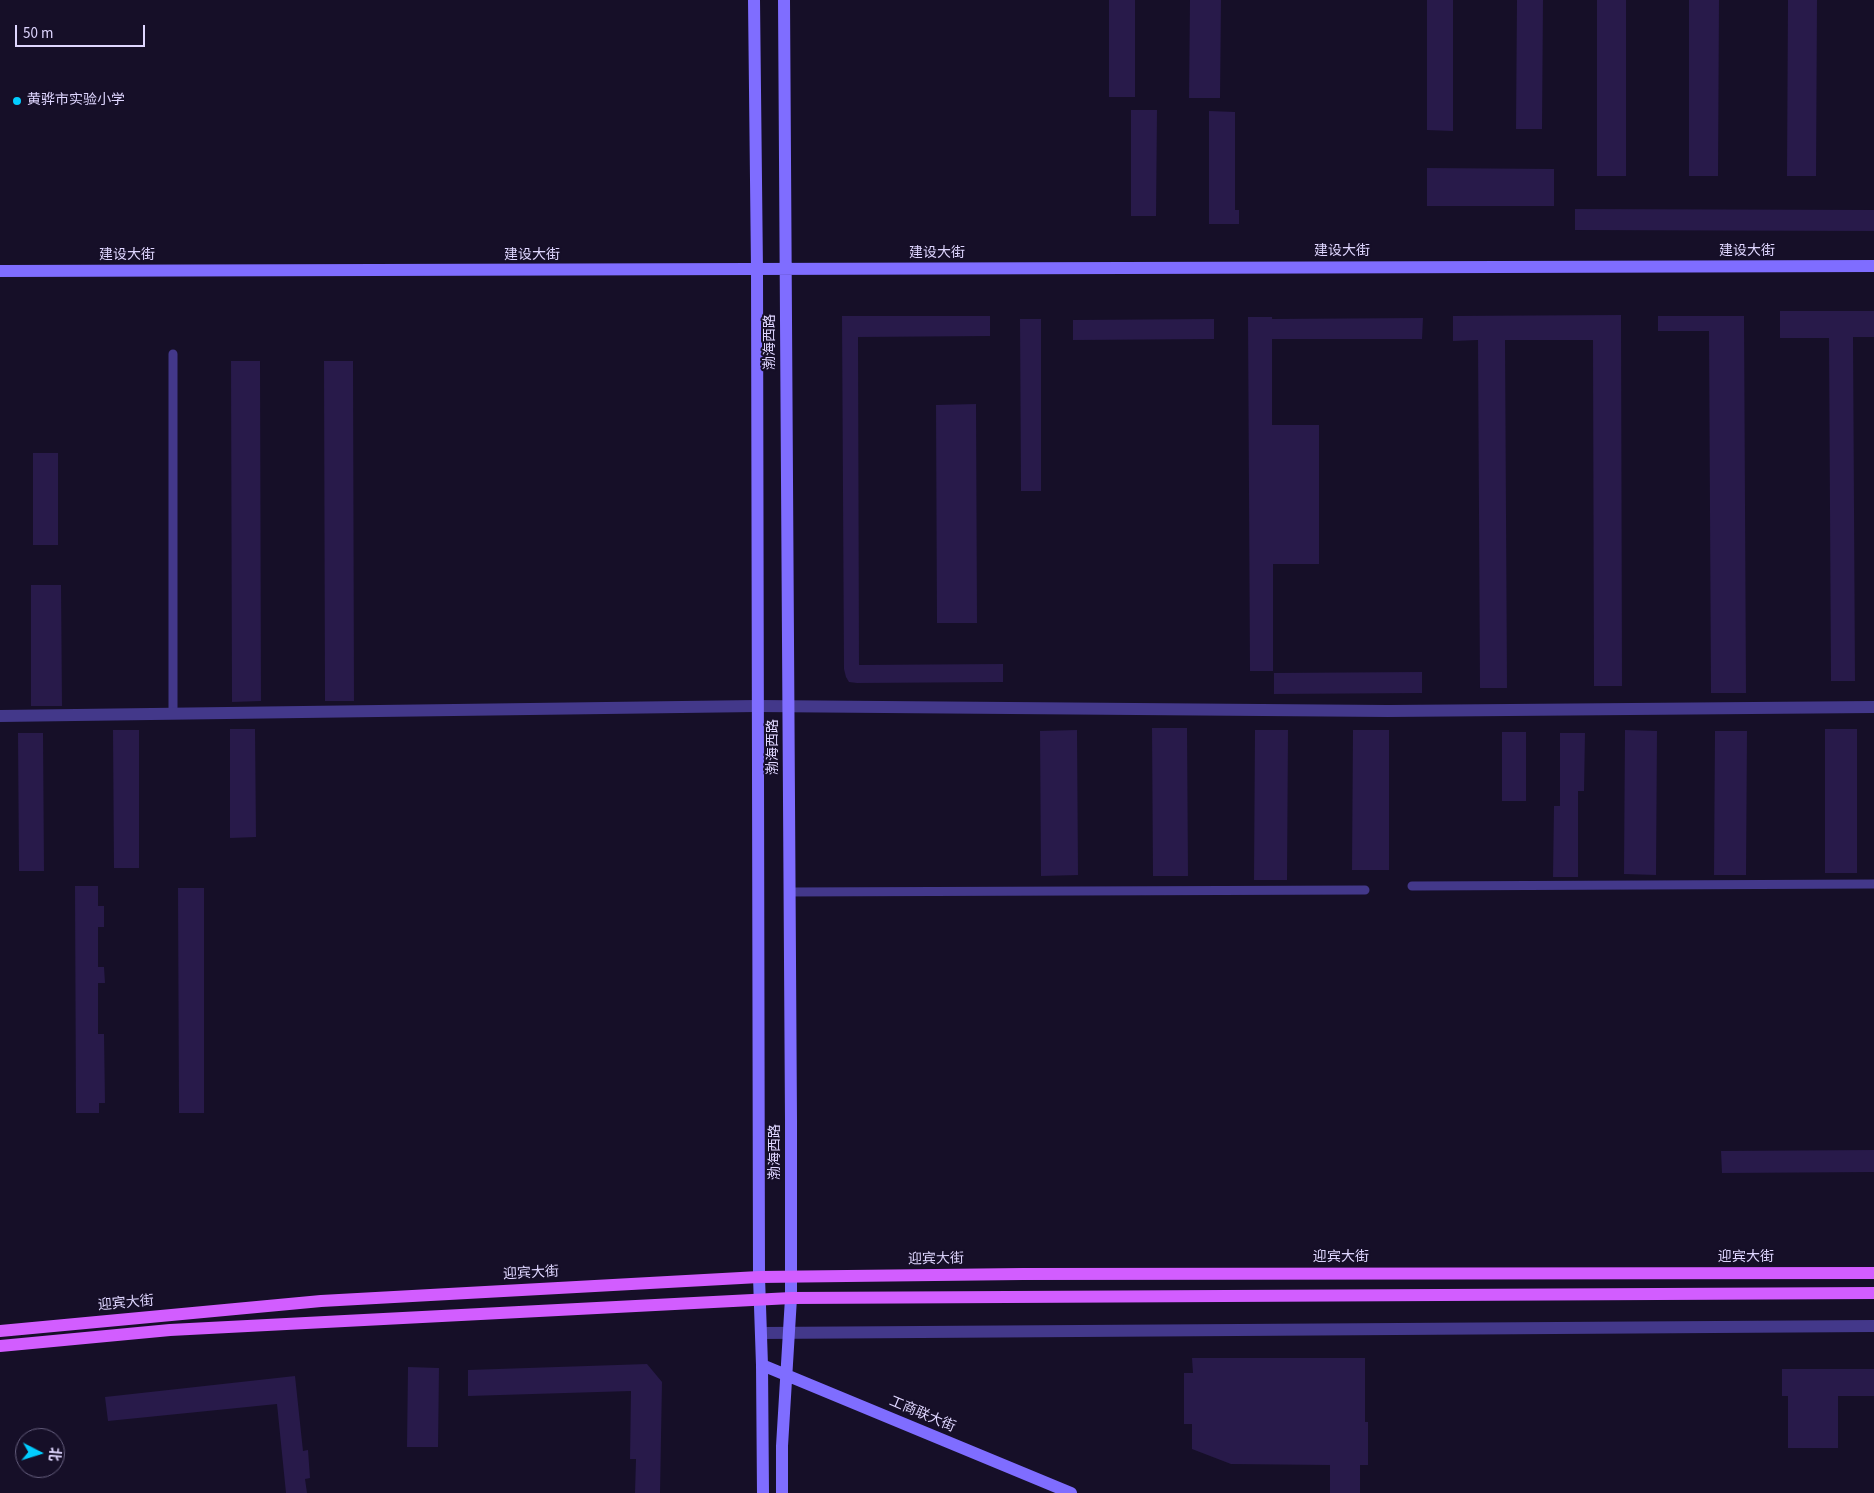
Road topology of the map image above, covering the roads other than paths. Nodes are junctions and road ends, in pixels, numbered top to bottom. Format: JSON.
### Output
{"nodes":[{"id":1,"x":754,"y":0,"type":"edge"},
{"id":2,"x":784,"y":0,"type":"edge"},
{"id":3,"x":1874,"y":266,"type":"edge"},
{"id":4,"x":786,"y":269,"type":"junction"},
{"id":5,"x":757,"y":270,"type":"junction"},
{"id":6,"x":0,"y":271,"type":"edge"},
{"id":7,"x":173,"y":354,"type":"dead end"},
{"id":8,"x":757,"y":706,"type":"junction"},
{"id":9,"x":789,"y":707,"type":"junction"},
{"id":10,"x":1874,"y":707,"type":"edge"},
{"id":11,"x":173,"y":713,"type":"junction"},
{"id":12,"x":0,"y":716,"type":"edge"},
{"id":13,"x":1874,"y":884,"type":"edge"},
{"id":14,"x":1412,"y":886,"type":"dead end"},
{"id":15,"x":1365,"y":890,"type":"dead end"},
{"id":16,"x":789,"y":892,"type":"junction"},
{"id":17,"x":1874,"y":1272,"type":"edge"},
{"id":18,"x":759,"y":1277,"type":"junction"},
{"id":19,"x":791,"y":1277,"type":"junction"},
{"id":20,"x":1874,"y":1293,"type":"edge"},
{"id":21,"x":790,"y":1298,"type":"junction"},
{"id":22,"x":760,"y":1299,"type":"junction"},
{"id":23,"x":1874,"y":1326,"type":"edge"},
{"id":24,"x":0,"y":1330,"type":"edge"},
{"id":25,"x":761,"y":1333,"type":"junction"},
{"id":26,"x":788,"y":1333,"type":"junction"},
{"id":27,"x":0,"y":1346,"type":"edge"},
{"id":28,"x":762,"y":1365,"type":"junction"},
{"id":29,"x":786,"y":1375,"type":"junction"},
{"id":30,"x":763,"y":1493,"type":"edge"},
{"id":31,"x":782,"y":1493,"type":"edge"},
{"id":32,"x":1071,"y":1493,"type":"edge"}],
"edges":[{"from":1,"to":5,"type":"main road","name":"渤海西路"},
{"from":2,"to":4,"type":"main road","name":"渤海西路"},
{"from":3,"to":4,"type":"main road","name":"建设大街"},
{"from":4,"to":5,"type":"main road","name":"建设大街"},
{"from":4,"to":9,"type":"main road","name":"渤海西路"},
{"from":5,"to":6,"type":"main road","name":"建设大街"},
{"from":5,"to":8,"type":"main road","name":"渤海西路"},
{"from":7,"to":11,"type":"lane"},
{"from":8,"to":9,"type":"street"},
{"from":8,"to":11,"type":"street"},
{"from":8,"to":18,"type":"main road","name":"渤海西路"},
{"from":9,"to":10,"type":"street"},
{"from":9,"to":16,"type":"main road","name":"渤海西路"},
{"from":11,"to":12,"type":"street"},
{"from":13,"to":14,"type":"lane"},
{"from":15,"to":16,"type":"lane"},
{"from":16,"to":19,"type":"main road","name":"渤海西路"},
{"from":17,"to":19,"type":"main road","name":"迎宾大街"},
{"from":18,"to":19,"type":"main road","name":"迎宾大街"},
{"from":18,"to":22,"type":"main road","name":"渤海西路"},
{"from":18,"to":24,"type":"main road","name":"迎宾大街"},
{"from":19,"to":21,"type":"main road","name":"渤海西路"},
{"from":20,"to":21,"type":"main road"},
{"from":21,"to":22,"type":"main road"},
{"from":21,"to":26,"type":"main road","name":"渤海西路"},
{"from":22,"to":25,"type":"main road","name":"渤海西路"},
{"from":22,"to":27,"type":"main road"},
{"from":23,"to":26,"type":"street"},
{"from":25,"to":26,"type":"street"},
{"from":25,"to":28,"type":"main road","name":"渤海西路"},
{"from":26,"to":29,"type":"main road","name":"渤海西路"},
{"from":28,"to":29,"type":"main road","name":"工商联大街"},
{"from":28,"to":30,"type":"main road","name":"渤海西路"},
{"from":29,"to":31,"type":"main road","name":"渤海西路"},
{"from":29,"to":32,"type":"main road","name":"工商联大街"}]}
